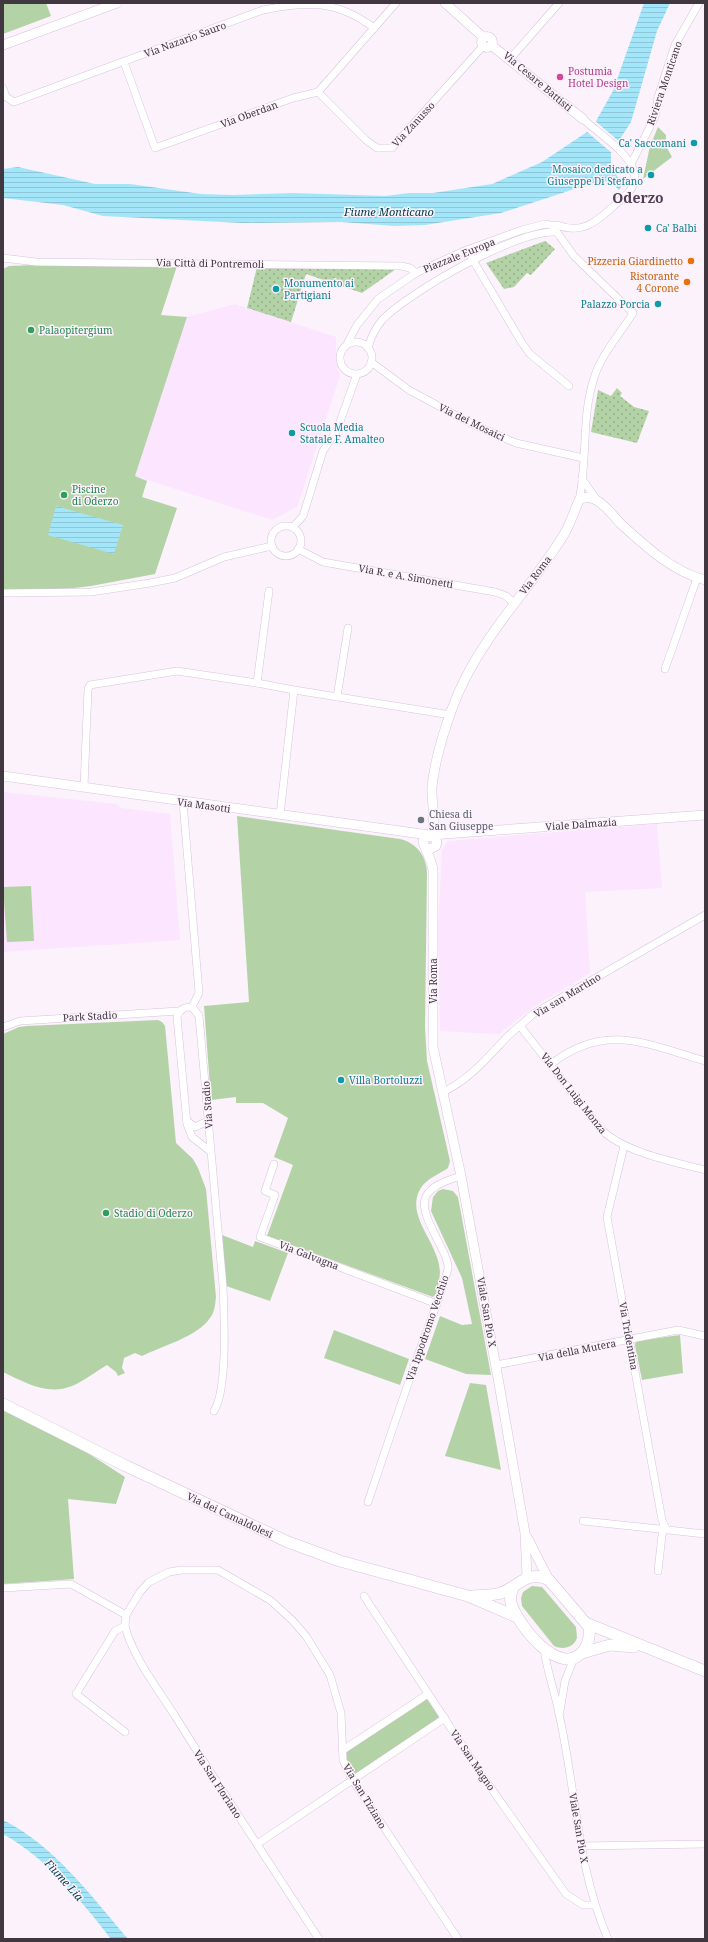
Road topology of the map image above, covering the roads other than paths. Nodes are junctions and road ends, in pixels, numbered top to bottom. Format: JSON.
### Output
{"nodes":[{"id":1,"x":118,"y":3,"type":"edge"},
{"id":2,"x":396,"y":3,"type":"edge"},
{"id":3,"x":445,"y":3,"type":"edge"},
{"id":4,"x":559,"y":3,"type":"edge"},
{"id":5,"x":699,"y":3,"type":"edge"},
{"id":6,"x":374,"y":28,"type":"junction"},
{"id":7,"x":486,"y":43,"type":"junction"},
{"id":8,"x":3,"y":45,"type":"edge"},
{"id":9,"x":510,"y":59,"type":"junction"},
{"id":10,"x":124,"y":62,"type":"junction"},
{"id":11,"x":3,"y":88,"type":"edge"},
{"id":12,"x":318,"y":92,"type":"junction"},
{"id":13,"x":583,"y":119,"type":"joint"},
{"id":14,"x":631,"y":164,"type":"junction"},
{"id":15,"x":557,"y":229,"type":"junction"},
{"id":16,"x":464,"y":251,"type":"junction"},
{"id":17,"x":3,"y":258,"type":"edge"},
{"id":18,"x":472,"y":260,"type":"junction"},
{"id":19,"x":464,"y":264,"type":"junction"},
{"id":20,"x":416,"y":273,"type":"junction"},
{"id":21,"x":346,"y":346,"type":"junction"},
{"id":22,"x":368,"y":348,"type":"junction"},
{"id":23,"x":371,"y":362,"type":"junction"},
{"id":24,"x":357,"y":374,"type":"junction"},
{"id":25,"x":568,"y":386,"type":"dead end"},
{"id":26,"x":583,"y":458,"type":"junction"},
{"id":27,"x":582,"y":479,"type":"junction"},
{"id":28,"x":579,"y":500,"type":"junction"},
{"id":29,"x":598,"y":501,"type":"junction"},
{"id":30,"x":293,"y":527,"type":"junction"},
{"id":31,"x":272,"y":546,"type":"junction"},
{"id":32,"x":298,"y":549,"type":"junction"},
{"id":33,"x":701,"y":579,"type":"edge"},
{"id":34,"x":270,"y":591,"type":"dead end"},
{"id":35,"x":3,"y":593,"type":"edge"},
{"id":36,"x":514,"y":603,"type":"junction"},
{"id":37,"x":348,"y":628,"type":"dead end"},
{"id":38,"x":665,"y":669,"type":"dead end"},
{"id":39,"x":257,"y":683,"type":"junction"},
{"id":40,"x":294,"y":690,"type":"junction"},
{"id":41,"x":337,"y":697,"type":"junction"},
{"id":42,"x":451,"y":715,"type":"junction"},
{"id":43,"x":3,"y":776,"type":"edge"},
{"id":44,"x":84,"y":787,"type":"junction"},
{"id":45,"x":183,"y":802,"type":"junction"},
{"id":46,"x":280,"y":815,"type":"junction"},
{"id":47,"x":705,"y":815,"type":"edge"},
{"id":48,"x":404,"y":833,"type":"junction"},
{"id":49,"x":458,"y":834,"type":"junction"},
{"id":50,"x":430,"y":835,"type":"junction"},
{"id":51,"x":436,"y":845,"type":"junction"},
{"id":52,"x":425,"y":847,"type":"junction"},
{"id":53,"x":433,"y":870,"type":"junction"},
{"id":54,"x":705,"y":915,"type":"edge"},
{"id":55,"x":192,"y":1007,"type":"junction"},
{"id":56,"x":179,"y":1011,"type":"junction"},
{"id":57,"x":520,"y":1026,"type":"junction"},
{"id":58,"x":3,"y":1027,"type":"edge"},
{"id":59,"x":705,"y":1061,"type":"edge"},
{"id":60,"x":551,"y":1064,"type":"junction"},
{"id":61,"x":443,"y":1092,"type":"junction"},
{"id":62,"x":208,"y":1121,"type":"junction"},
{"id":63,"x":187,"y":1122,"type":"junction"},
{"id":64,"x":624,"y":1146,"type":"junction"},
{"id":65,"x":210,"y":1151,"type":"junction"},
{"id":66,"x":274,"y":1164,"type":"dead end"},
{"id":67,"x":705,"y":1170,"type":"edge"},
{"id":68,"x":461,"y":1176,"type":"junction"},
{"id":69,"x":437,"y":1304,"type":"junction"},
{"id":70,"x":705,"y":1336,"type":"edge"},
{"id":71,"x":629,"y":1340,"type":"junction"},
{"id":72,"x":496,"y":1365,"type":"junction"},
{"id":73,"x":3,"y":1404,"type":"edge"},
{"id":74,"x":214,"y":1411,"type":"dead end"},
{"id":75,"x":368,"y":1502,"type":"dead end"},
{"id":76,"x":583,"y":1521,"type":"dead end"},
{"id":77,"x":665,"y":1527,"type":"junction"},
{"id":78,"x":526,"y":1533,"type":"junction"},
{"id":79,"x":705,"y":1534,"type":"edge"},
{"id":80,"x":658,"y":1571,"type":"dead end"},
{"id":81,"x":527,"y":1577,"type":"junction"},
{"id":82,"x":549,"y":1580,"type":"junction"},
{"id":83,"x":3,"y":1588,"type":"edge"},
{"id":84,"x":513,"y":1588,"type":"junction"},
{"id":85,"x":364,"y":1596,"type":"dead end"},
{"id":86,"x":468,"y":1596,"type":"junction"},
{"id":87,"x":126,"y":1615,"type":"junction"},
{"id":88,"x":517,"y":1617,"type":"junction"},
{"id":89,"x":586,"y":1623,"type":"junction"},
{"id":90,"x":125,"y":1626,"type":"junction"},
{"id":91,"x":544,"y":1649,"type":"junction"},
{"id":92,"x":647,"y":1649,"type":"junction"},
{"id":93,"x":578,"y":1656,"type":"junction"},
{"id":94,"x":705,"y":1671,"type":"edge"},
{"id":95,"x":428,"y":1694,"type":"junction"},
{"id":96,"x":559,"y":1714,"type":"junction"},
{"id":97,"x":444,"y":1718,"type":"junction"},
{"id":98,"x":125,"y":1732,"type":"dead end"},
{"id":99,"x":343,"y":1750,"type":"junction"},
{"id":100,"x":352,"y":1779,"type":"junction"},
{"id":101,"x":257,"y":1844,"type":"junction"},
{"id":102,"x":705,"y":1844,"type":"edge"},
{"id":103,"x":582,"y":1846,"type":"junction"},
{"id":104,"x":595,"y":1905,"type":"junction"},
{"id":105,"x":319,"y":1939,"type":"edge"},
{"id":106,"x":458,"y":1939,"type":"edge"},
{"id":107,"x":608,"y":1939,"type":"edge"}],
"edges":[{"from":1,"to":8,"type":"street"},
{"from":2,"to":6,"type":"street"},
{"from":3,"to":7,"type":"street","name":"Via Cesare Battisti"},
{"from":4,"to":9,"type":"street"},
{"from":5,"to":14,"type":"street","name":"Riviera Monticano"},
{"from":6,"to":10,"type":"street","name":"Via Nazario Sauro"},
{"from":6,"to":12,"type":"street"},
{"from":7,"to":9,"type":"street","name":"Via Cesare Battisti"},
{"from":7,"to":12,"type":"street","name":"Via Zanusso"},
{"from":9,"to":13,"type":"street","name":"Via Cesare Battisti"},
{"from":10,"to":11,"type":"street","name":"Via Nazario Sauro"},
{"from":10,"to":12,"type":"street","name":"Via Oberdan"},
{"from":13,"to":14,"type":"street"},
{"from":14,"to":15,"type":"street"},
{"from":15,"to":16,"type":"street","name":"Piazzale Europa"},
{"from":15,"to":18,"type":"street"},
{"from":15,"to":26,"type":"street","name":"Via Roma"},
{"from":16,"to":18,"type":"street"},
{"from":16,"to":19,"type":"street"},
{"from":16,"to":20,"type":"street","name":"Piazzale Europa"},
{"from":17,"to":20,"type":"street","name":"Via Città di Pontremoli"},
{"from":18,"to":19,"type":"street"},
{"from":18,"to":25,"type":"street"},
{"from":19,"to":22,"type":"street"},
{"from":20,"to":21,"type":"street","name":"Piazzale Europa"},
{"from":21,"to":22,"type":"street"},
{"from":21,"to":24,"type":"street","name":"Piazzale Europa"},
{"from":22,"to":23,"type":"street"},
{"from":23,"to":24,"type":"street"},
{"from":23,"to":26,"type":"street","name":"Via dei Mosaici"},
{"from":24,"to":30,"type":"street"},
{"from":26,"to":27,"type":"street","name":"Via Roma"},
{"from":27,"to":28,"type":"street","name":"Via Roma"},
{"from":27,"to":29,"type":"street"},
{"from":28,"to":29,"type":"street"},
{"from":28,"to":36,"type":"street","name":"Via Roma"},
{"from":29,"to":33,"type":"street"},
{"from":30,"to":31,"type":"street"},
{"from":30,"to":32,"type":"street"},
{"from":31,"to":32,"type":"street"},
{"from":31,"to":35,"type":"street"},
{"from":32,"to":36,"type":"street","name":"Via R. e A. Simonetti"},
{"from":33,"to":38,"type":"street"},
{"from":34,"to":39,"type":"street"},
{"from":36,"to":42,"type":"street","name":"Via Roma"},
{"from":37,"to":41,"type":"street"},
{"from":39,"to":40,"type":"street"},
{"from":39,"to":44,"type":"street"},
{"from":40,"to":41,"type":"street"},
{"from":40,"to":46,"type":"street"},
{"from":41,"to":42,"type":"street"},
{"from":42,"to":50,"type":"street","name":"Via Roma"},
{"from":43,"to":44,"type":"street","name":"Via Masotti"},
{"from":44,"to":45,"type":"street","name":"Via Masotti"},
{"from":45,"to":46,"type":"street","name":"Via Masotti"},
{"from":45,"to":55,"type":"street"},
{"from":46,"to":48,"type":"street","name":"Via Masotti"},
{"from":47,"to":49,"type":"street","name":"Viale Dalmazia"},
{"from":48,"to":50,"type":"street","name":"Via Masotti"},
{"from":48,"to":52,"type":"street","name":"Via Masotti"},
{"from":49,"to":50,"type":"street","name":"Viale Dalmazia"},
{"from":49,"to":51,"type":"street","name":"Viale Dalmazia"},
{"from":50,"to":51,"type":"street"},
{"from":50,"to":52,"type":"street","name":"Via Roma"},
{"from":51,"to":52,"type":"street"},
{"from":51,"to":53,"type":"street","name":"Via Roma"},
{"from":52,"to":53,"type":"street","name":"Via Roma"},
{"from":53,"to":61,"type":"street","name":"Via Roma"},
{"from":54,"to":57,"type":"street","name":"Via san Martino"},
{"from":55,"to":56,"type":"street","name":"Park Stadio"},
{"from":55,"to":62,"type":"street","name":"Via Stadio"},
{"from":56,"to":58,"type":"street","name":"Park Stadio"},
{"from":56,"to":63,"type":"street"},
{"from":57,"to":60,"type":"street","name":"Via Don Luigi Monza"},
{"from":57,"to":61,"type":"street","name":"Via san Martino"},
{"from":59,"to":60,"type":"street"},
{"from":60,"to":64,"type":"street","name":"Via Don Luigi Monza"},
{"from":61,"to":68,"type":"street","name":"Viale San Pio X"},
{"from":62,"to":63,"type":"street"},
{"from":62,"to":65,"type":"street","name":"Via Stadio"},
{"from":63,"to":65,"type":"street"},
{"from":64,"to":67,"type":"street","name":"Via Don Luigi Monza"},
{"from":64,"to":71,"type":"street","name":"Via Tridentina"},
{"from":65,"to":74,"type":"street","name":"Via Stadio"},
{"from":66,"to":69,"type":"street","name":"Via Galvagna"},
{"from":68,"to":69,"type":"street","name":"Via Ippodromo Vecchio"},
{"from":68,"to":72,"type":"street","name":"Viale San Pio X"},
{"from":69,"to":75,"type":"street","name":"Via Ippodromo Vecchio"},
{"from":70,"to":71,"type":"street","name":"Via della Mutera"},
{"from":71,"to":72,"type":"street","name":"Via della Mutera"},
{"from":71,"to":77,"type":"street","name":"Via Tridentina"},
{"from":72,"to":78,"type":"street","name":"Viale San Pio X"},
{"from":73,"to":86,"type":"main road","name":"Via dei Camaldolesi"},
{"from":76,"to":77,"type":"street"},
{"from":77,"to":79,"type":"street"},
{"from":77,"to":80,"type":"street"},
{"from":78,"to":81,"type":"street","name":"Viale San Pio X"},
{"from":78,"to":82,"type":"street","name":"Viale San Pio X"},
{"from":81,"to":82,"type":"main road"},
{"from":81,"to":84,"type":"main road"},
{"from":82,"to":89,"type":"main road"},
{"from":83,"to":87,"type":"street"},
{"from":84,"to":86,"type":"main road","name":"Via dei Camaldolesi"},
{"from":84,"to":88,"type":"main road"},
{"from":85,"to":95,"type":"street","name":"Via San Magno"},
{"from":86,"to":88,"type":"main road","name":"Via dei Camaldolesi"},
{"from":87,"to":90,"type":"street","name":"Via San Tiziano"},
{"from":87,"to":99,"type":"street","name":"Via San Tiziano"},
{"from":88,"to":91,"type":"main road"},
{"from":89,"to":92,"type":"main road"},
{"from":89,"to":93,"type":"main road"},
{"from":90,"to":98,"type":"street"},
{"from":90,"to":101,"type":"street","name":"Via San Floriano"},
{"from":91,"to":93,"type":"main road"},
{"from":91,"to":96,"type":"street","name":"Viale San Pio X"},
{"from":92,"to":93,"type":"main road"},
{"from":92,"to":94,"type":"main road"},
{"from":93,"to":96,"type":"street","name":"Viale San Pio X"},
{"from":95,"to":97,"type":"street","name":"Via San Magno"},
{"from":95,"to":99,"type":"street"},
{"from":96,"to":103,"type":"street","name":"Viale San Pio X"},
{"from":97,"to":100,"type":"street"},
{"from":97,"to":104,"type":"street","name":"Via San Magno"},
{"from":99,"to":100,"type":"street","name":"Via San Tiziano"},
{"from":100,"to":101,"type":"street"},
{"from":100,"to":106,"type":"street","name":"Via San Tiziano"},
{"from":101,"to":105,"type":"street","name":"Via San Floriano"},
{"from":102,"to":103,"type":"street"},
{"from":103,"to":104,"type":"street","name":"Viale San Pio X"},
{"from":104,"to":107,"type":"street","name":"Viale San Pio X"}]}
